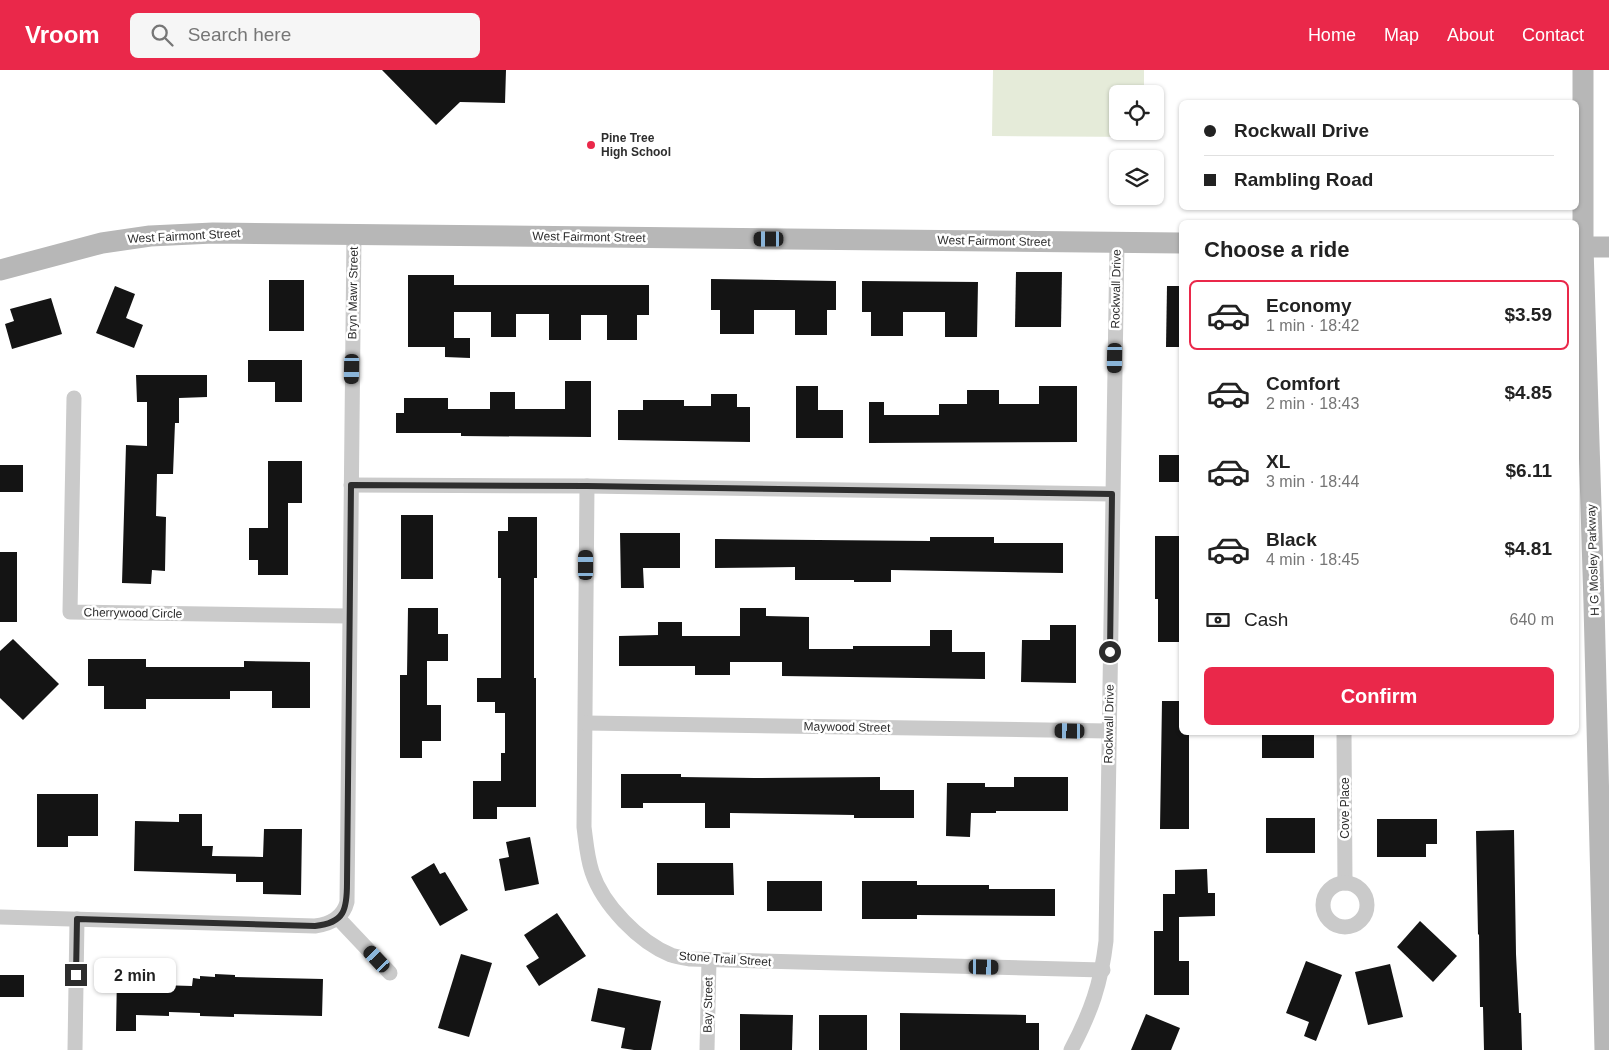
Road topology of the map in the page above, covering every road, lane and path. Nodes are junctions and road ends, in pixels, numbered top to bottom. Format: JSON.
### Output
{"nodes":[{"id":1,"x":1583,"y":70,"type":"edge"},
{"id":2,"x":354,"y":234,"type":"junction"},
{"id":3,"x":1117,"y":243,"type":"junction"},
{"id":4,"x":1179,"y":243,"type":"edge"},
{"id":5,"x":1580,"y":247,"type":"edge"},
{"id":6,"x":1609,"y":247,"type":"edge"},
{"id":7,"x":0,"y":270,"type":"edge"},
{"id":8,"x":74,"y":398,"type":"dead end"},
{"id":9,"x":351,"y":485,"type":"junction"},
{"id":10,"x":587,"y":486,"type":"junction"},
{"id":11,"x":1112,"y":494,"type":"junction"},
{"id":12,"x":349,"y":616,"type":"junction"},
{"id":13,"x":586,"y":723,"type":"junction"},
{"id":14,"x":1108,"y":732,"type":"junction"},
{"id":15,"x":1344,"y":735,"type":"edge"},
{"id":16,"x":1345,"y":883,"type":"dead end"},
{"id":17,"x":0,"y":917,"type":"edge"},
{"id":18,"x":338,"y":918,"type":"junction"},
{"id":19,"x":77,"y":919,"type":"junction"},
{"id":20,"x":709,"y":960,"type":"junction"},
{"id":21,"x":1102,"y":970,"type":"junction"},
{"id":22,"x":390,"y":973,"type":"dead end"},
{"id":23,"x":1606,"y":995,"type":"edge"},
{"id":24,"x":75,"y":1050,"type":"edge"},
{"id":25,"x":707,"y":1050,"type":"edge"},
{"id":26,"x":1071,"y":1050,"type":"edge"},
{"id":27,"x":1605,"y":1050,"type":"edge"}],
"edges":[{"from":1,"to":5,"type":"street","name":"H G Mosley Parkway"},
{"from":2,"to":3,"type":"street","name":"West Fairmont Street"},
{"from":2,"to":7,"type":"street","name":"West Fairmont Street"},
{"from":2,"to":9,"type":"street","name":"Bryn Mawr Street"},
{"from":3,"to":4,"type":"street","name":"West Fairmont Street"},
{"from":3,"to":11,"type":"street","name":"Rockwall Drive"},
{"from":5,"to":6,"type":"street"},
{"from":5,"to":23,"type":"street","name":"H G Mosley Parkway"},
{"from":8,"to":12,"type":"street","name":"Cherrywood Circle"},
{"from":9,"to":10,"type":"street"},
{"from":9,"to":12,"type":"street","name":"Bryn Mawr Street"},
{"from":10,"to":11,"type":"street"},
{"from":10,"to":13,"type":"street","name":"Stone Trail Street"},
{"from":11,"to":14,"type":"street","name":"Rockwall Drive"},
{"from":12,"to":18,"type":"street","name":"Bryn Mawr Street"},
{"from":13,"to":14,"type":"street","name":"Maywood Street"},
{"from":13,"to":20,"type":"street","name":"Stone Trail Street"},
{"from":14,"to":21,"type":"street","name":"Rockwall Drive"},
{"from":15,"to":16,"type":"street","name":"Cove Place"},
{"from":17,"to":19,"type":"street"},
{"from":18,"to":19,"type":"street"},
{"from":18,"to":22,"type":"street"},
{"from":19,"to":24,"type":"street"},
{"from":20,"to":21,"type":"street","name":"Stone Trail Street"},
{"from":20,"to":25,"type":"street","name":"Bay Street"},
{"from":21,"to":26,"type":"street","name":"Rockwall Drive"},
{"from":23,"to":27,"type":"street","name":"H G Mosley Parkway"}]}
